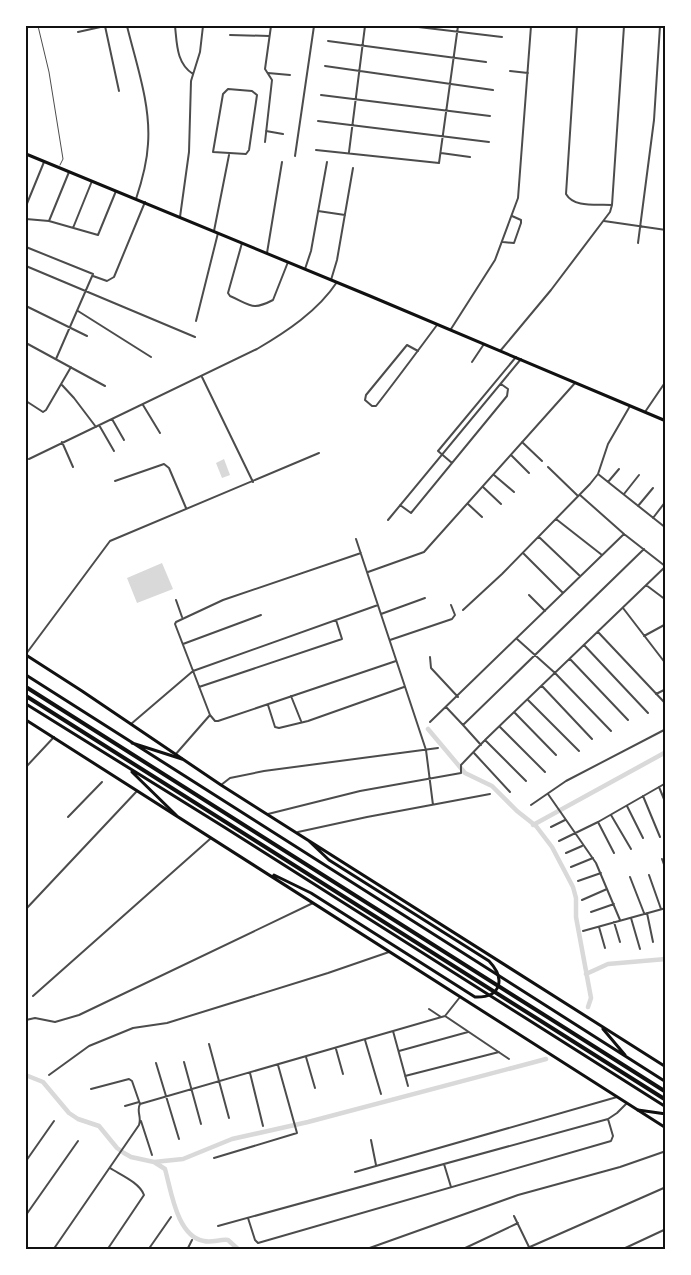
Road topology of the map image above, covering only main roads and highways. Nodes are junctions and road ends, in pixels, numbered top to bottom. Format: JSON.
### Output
{"nodes":[{"id":1,"x":26,"y":154,"type":"edge"},
{"id":2,"x":666,"y":421,"type":"edge"},
{"id":3,"x":26,"y":655,"type":"edge"},
{"id":4,"x":26,"y":675,"type":"edge"},
{"id":5,"x":26,"y":687,"type":"edge"},
{"id":6,"x":26,"y":696,"type":"edge"},
{"id":7,"x":26,"y":704,"type":"edge"},
{"id":8,"x":26,"y":720,"type":"edge"},
{"id":9,"x":128,"y":741,"type":"junction"},
{"id":10,"x":182,"y":759,"type":"junction"},
{"id":11,"x":128,"y":768,"type":"junction"},
{"id":12,"x":176,"y":815,"type":"junction"},
{"id":13,"x":305,"y":838,"type":"junction"},
{"id":14,"x":262,"y":869,"type":"junction"},
{"id":15,"x":603,"y":1029,"type":"junction"},
{"id":16,"x":629,"y":1059,"type":"junction"},
{"id":17,"x":666,"y":1067,"type":"edge"},
{"id":18,"x":666,"y":1082,"type":"edge"},
{"id":19,"x":666,"y":1092,"type":"edge"},
{"id":20,"x":666,"y":1100,"type":"edge"},
{"id":21,"x":666,"y":1107,"type":"edge"},
{"id":22,"x":638,"y":1110,"type":"junction"},
{"id":23,"x":666,"y":1114,"type":"edge"},
{"id":24,"x":666,"y":1128,"type":"edge"}],
"edges":[{"from":1,"to":2,"type":"main road"},
{"from":3,"to":10,"type":"main road"},
{"from":4,"to":9,"type":"main road"},
{"from":5,"to":19,"type":"highway"},
{"from":6,"to":20,"type":"highway"},
{"from":7,"to":11,"type":"main road"},
{"from":8,"to":12,"type":"main road"},
{"from":9,"to":10,"type":"main road"},
{"from":9,"to":16,"type":"main road"},
{"from":10,"to":13,"type":"main road"},
{"from":11,"to":12,"type":"main road"},
{"from":11,"to":21,"type":"main road"},
{"from":12,"to":14,"type":"main road"},
{"from":13,"to":14,"type":"main road"},
{"from":13,"to":15,"type":"main road"},
{"from":14,"to":22,"type":"main road"},
{"from":15,"to":16,"type":"main road"},
{"from":15,"to":17,"type":"main road"},
{"from":16,"to":18,"type":"main road"},
{"from":22,"to":23,"type":"main road"},
{"from":22,"to":24,"type":"main road"}]}
